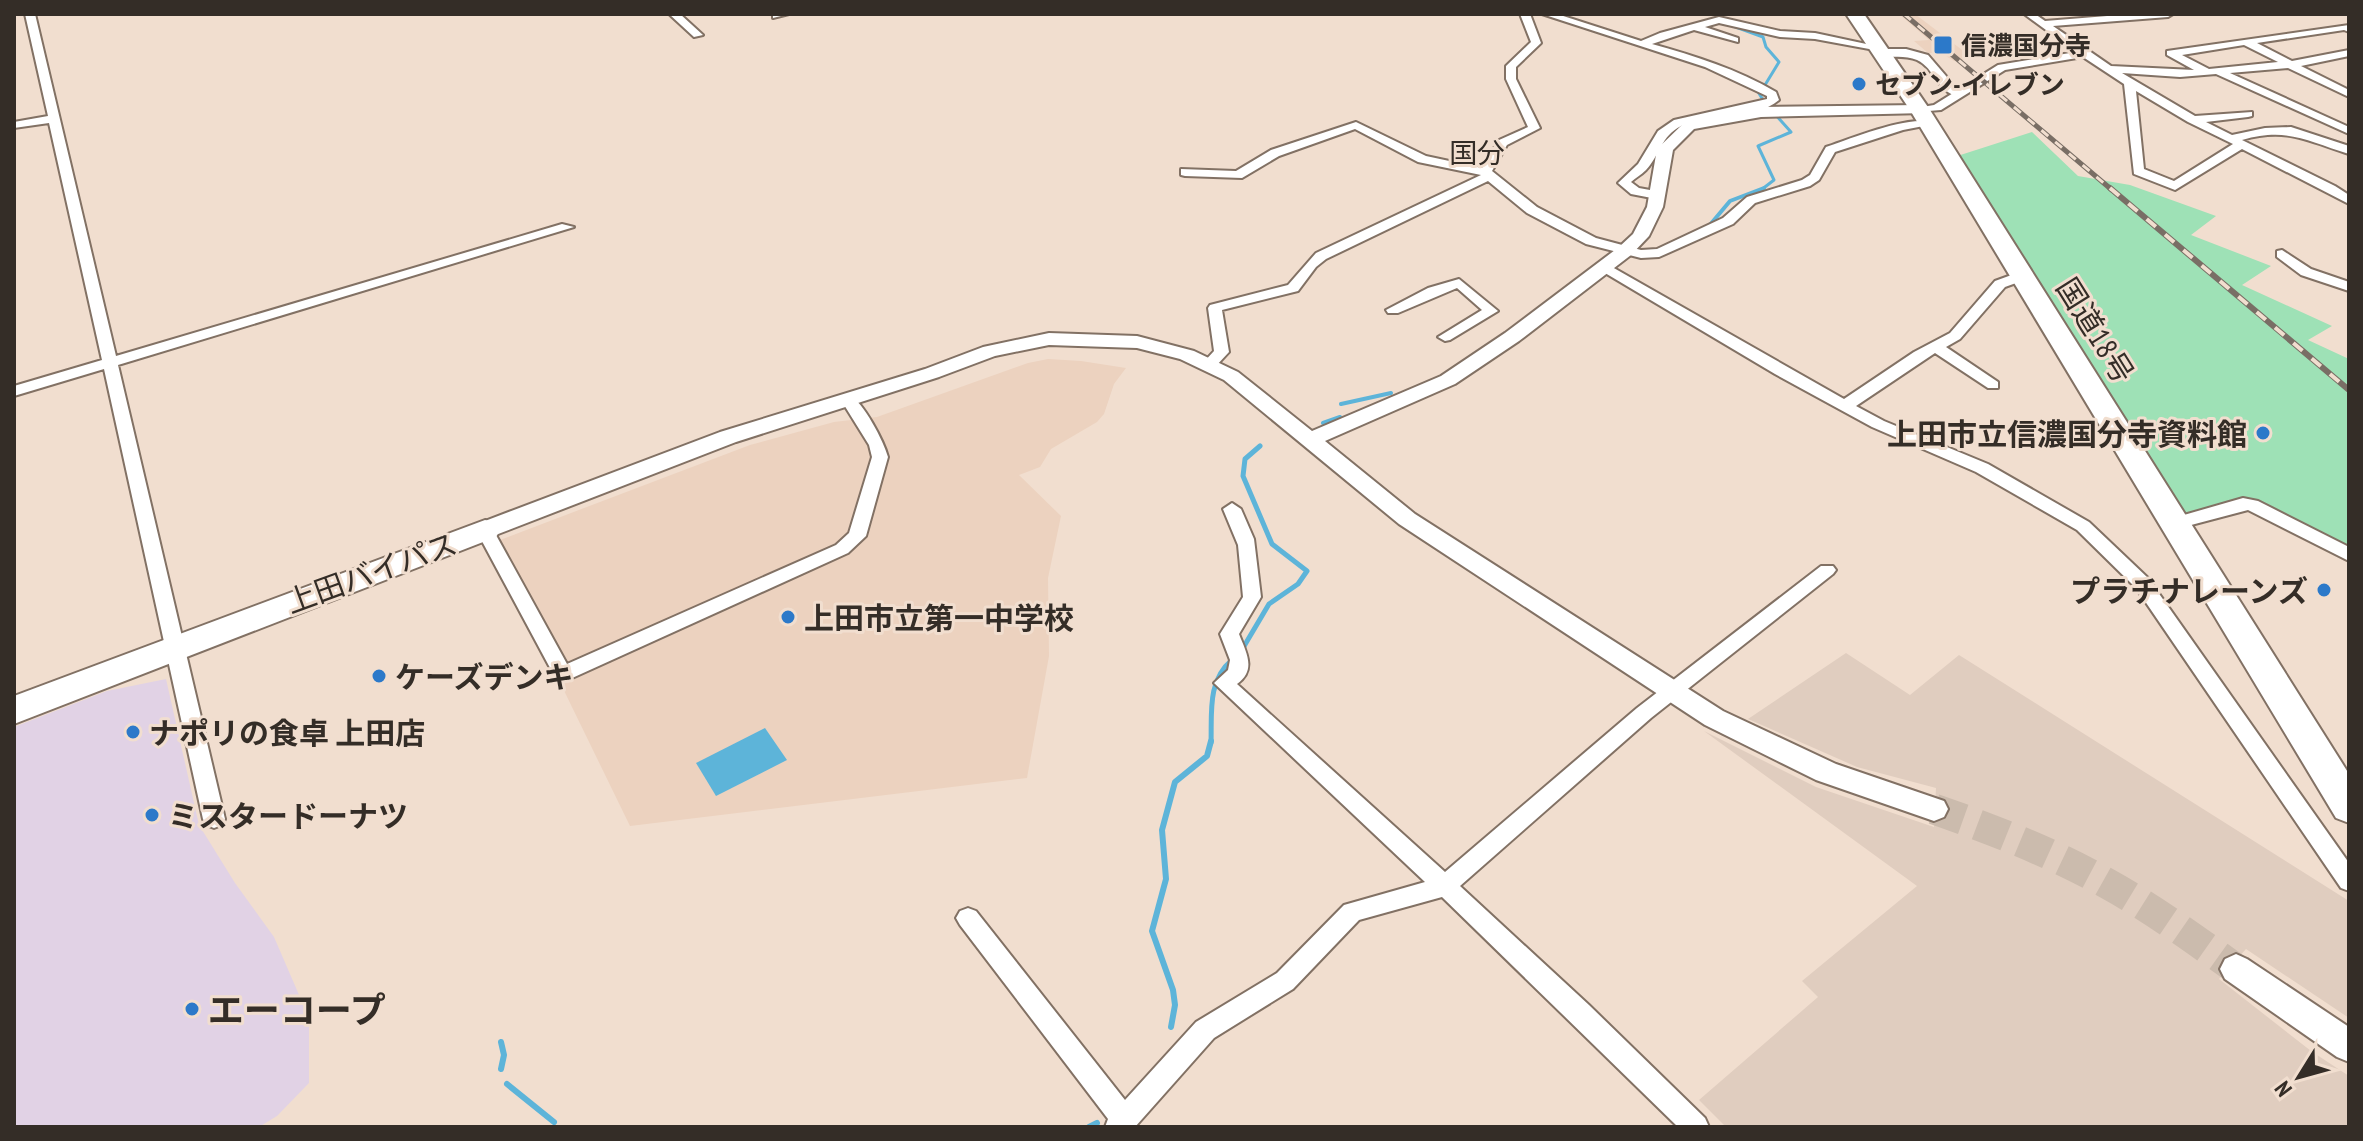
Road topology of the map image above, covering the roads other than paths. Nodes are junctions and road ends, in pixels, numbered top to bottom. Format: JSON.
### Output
{"nodes":[{"id":1,"x":30,"y":14,"type":"edge"},
{"id":2,"x":674,"y":14,"type":"edge"},
{"id":3,"x":1525,"y":14,"type":"edge"},
{"id":4,"x":1547,"y":14,"type":"edge"},
{"id":5,"x":1855,"y":14,"type":"edge"},
{"id":6,"x":2029,"y":14,"type":"edge"},
{"id":7,"x":2078,"y":14,"type":"edge"},
{"id":8,"x":2168,"y":14,"type":"edge"},
{"id":9,"x":1711,"y":18,"type":"edge"},
{"id":10,"x":2092,"y":21,"type":"junction"},
{"id":11,"x":2046,"y":24,"type":"junction"},
{"id":12,"x":1695,"y":27,"type":"junction"},
{"id":13,"x":2349,"y":29,"type":"edge"},
{"id":14,"x":698,"y":35,"type":"dead end"},
{"id":15,"x":1734,"y":40,"type":"dead end"},
{"id":16,"x":2248,"y":43,"type":"junction"},
{"id":17,"x":1642,"y":45,"type":"junction"},
{"id":18,"x":1882,"y":50,"type":"junction"},
{"id":19,"x":2349,"y":53,"type":"edge"},
{"id":20,"x":2083,"y":54,"type":"junction"},
{"id":21,"x":2293,"y":64,"type":"junction"},
{"id":22,"x":2110,"y":69,"type":"junction"},
{"id":23,"x":2212,"y":72,"type":"junction"},
{"id":24,"x":2129,"y":81,"type":"junction"},
{"id":25,"x":1959,"y":93,"type":"junction"},
{"id":26,"x":2349,"y":94,"type":"edge"},
{"id":27,"x":2248,"y":114,"type":"dead end"},
{"id":28,"x":1924,"y":117,"type":"junction"},
{"id":29,"x":53,"y":119,"type":"junction"},
{"id":30,"x":2192,"y":120,"type":"junction"},
{"id":31,"x":14,"y":125,"type":"edge"},
{"id":32,"x":2349,"y":131,"type":"edge"},
{"id":33,"x":2236,"y":142,"type":"junction"},
{"id":34,"x":2349,"y":150,"type":"edge"},
{"id":35,"x":1185,"y":172,"type":"dead end"},
{"id":36,"x":1486,"y":174,"type":"junction"},
{"id":37,"x":1657,"y":195,"type":"junction"},
{"id":38,"x":2349,"y":200,"type":"edge"},
{"id":39,"x":567,"y":227,"type":"dead end"},
{"id":40,"x":1625,"y":251,"type":"junction"},
{"id":41,"x":2282,"y":254,"type":"dead end"},
{"id":42,"x":1605,"y":267,"type":"junction"},
{"id":43,"x":2022,"y":276,"type":"junction"},
{"id":44,"x":2349,"y":287,"type":"edge"},
{"id":45,"x":1393,"y":310,"type":"dead end"},
{"id":46,"x":1445,"y":337,"type":"dead end"},
{"id":47,"x":1936,"y":347,"type":"junction"},
{"id":48,"x":108,"y":363,"type":"junction"},
{"id":49,"x":1210,"y":364,"type":"junction"},
{"id":50,"x":1993,"y":385,"type":"dead end"},
{"id":51,"x":14,"y":391,"type":"edge"},
{"id":52,"x":849,"y":400,"type":"junction"},
{"id":53,"x":1845,"y":406,"type":"junction"},
{"id":54,"x":1309,"y":440,"type":"junction"},
{"id":55,"x":1232,"y":509,"type":"dead end"},
{"id":56,"x":2176,"y":523,"type":"junction"},
{"id":57,"x":485,"y":530,"type":"junction"},
{"id":58,"x":2349,"y":555,"type":"edge"},
{"id":59,"x":1827,"y":570,"type":"dead end"},
{"id":60,"x":173,"y":644,"type":"junction"},
{"id":61,"x":1671,"y":692,"type":"junction"},
{"id":62,"x":14,"y":699,"type":"edge"},
{"id":63,"x":14,"y":710,"type":"edge"},
{"id":64,"x":2349,"y":807,"type":"edge"},
{"id":65,"x":1934,"y":809,"type":"tunnel mouth"},
{"id":66,"x":214,"y":819,"type":"dead end"},
{"id":67,"x":2349,"y":881,"type":"edge"},
{"id":68,"x":1443,"y":887,"type":"junction"},
{"id":69,"x":968,"y":918,"type":"dead end"},
{"id":70,"x":2236,"y":969,"type":"tunnel mouth"},
{"id":71,"x":2349,"y":1046,"type":"edge"},
{"id":72,"x":1121,"y":1123,"type":"edge"},
{"id":73,"x":1696,"y":1127,"type":"edge"}],
"edges":[{"from":1,"to":29,"type":"street"},
{"from":2,"to":14,"type":"street"},
{"from":3,"to":36,"type":"street"},
{"from":4,"to":17,"type":"street"},
{"from":5,"to":18,"type":"highway","name":"国道18号"},
{"from":6,"to":11,"type":"street"},
{"from":7,"to":10,"type":"street"},
{"from":8,"to":10,"type":"street"},
{"from":9,"to":12,"type":"street"},
{"from":9,"to":18,"type":"street"},
{"from":10,"to":11,"type":"street"},
{"from":11,"to":20,"type":"street"},
{"from":12,"to":15,"type":"street"},
{"from":12,"to":17,"type":"street"},
{"from":13,"to":16,"type":"street"},
{"from":16,"to":21,"type":"street"},
{"from":16,"to":23,"type":"street"},
{"from":17,"to":37,"type":"street"},
{"from":18,"to":25,"type":"street"},
{"from":18,"to":28,"type":"highway","name":"国道18号"},
{"from":19,"to":21,"type":"street"},
{"from":20,"to":22,"type":"street"},
{"from":20,"to":25,"type":"street"},
{"from":21,"to":23,"type":"street"},
{"from":21,"to":26,"type":"street"},
{"from":22,"to":23,"type":"street"},
{"from":22,"to":24,"type":"street"},
{"from":23,"to":32,"type":"street"},
{"from":24,"to":30,"type":"street"},
{"from":24,"to":33,"type":"street"},
{"from":25,"to":28,"type":"street"},
{"from":27,"to":30,"type":"street"},
{"from":28,"to":37,"type":"street"},
{"from":28,"to":40,"type":"street"},
{"from":28,"to":43,"type":"highway","name":"国道18号"},
{"from":29,"to":31,"type":"street"},
{"from":29,"to":48,"type":"street"},
{"from":30,"to":33,"type":"street"},
{"from":33,"to":34,"type":"street"},
{"from":33,"to":38,"type":"street"},
{"from":35,"to":36,"type":"street"},
{"from":36,"to":40,"type":"street"},
{"from":36,"to":49,"type":"street"},
{"from":37,"to":40,"type":"street"},
{"from":39,"to":48,"type":"street"},
{"from":40,"to":42,"type":"street"},
{"from":41,"to":44,"type":"street"},
{"from":42,"to":53,"type":"street"},
{"from":42,"to":54,"type":"street"},
{"from":43,"to":47,"type":"street"},
{"from":43,"to":56,"type":"highway","name":"国道18号"},
{"from":45,"to":46,"type":"street"},
{"from":47,"to":50,"type":"street"},
{"from":47,"to":53,"type":"street"},
{"from":48,"to":51,"type":"street"},
{"from":48,"to":60,"type":"street"},
{"from":49,"to":52,"type":"street"},
{"from":49,"to":54,"type":"street"},
{"from":52,"to":57,"type":"street"},
{"from":52,"to":57,"type":"street"},
{"from":53,"to":67,"type":"street"},
{"from":54,"to":61,"type":"street"},
{"from":55,"to":68,"type":"street"},
{"from":56,"to":58,"type":"street"},
{"from":56,"to":64,"type":"highway","name":"国道18号"},
{"from":57,"to":60,"type":"highway","name":"上田バイパス"},
{"from":59,"to":61,"type":"street"},
{"from":60,"to":62,"type":"highway","name":"上田バイパス"},
{"from":60,"to":63,"type":"highway","name":"上田バイパス"},
{"from":60,"to":66,"type":"street"},
{"from":61,"to":65,"type":"street"},
{"from":61,"to":68,"type":"street"},
{"from":68,"to":72,"type":"street"},
{"from":68,"to":73,"type":"street"},
{"from":69,"to":72,"type":"street"},
{"from":70,"to":71,"type":"street"}]}
